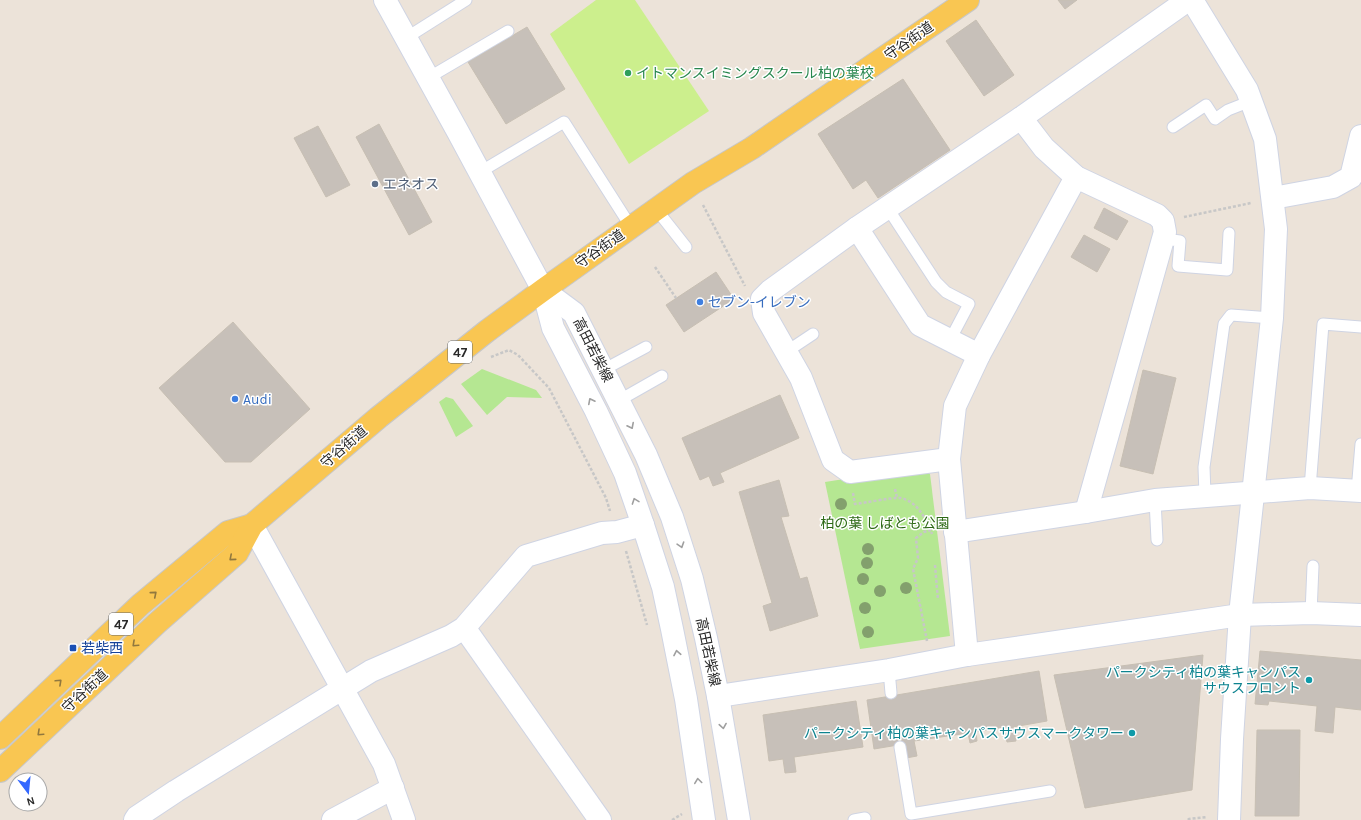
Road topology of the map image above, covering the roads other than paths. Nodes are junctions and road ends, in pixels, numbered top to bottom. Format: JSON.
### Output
{"nodes":[{"id":1,"x":385,"y":0,"type":"edge"},
{"id":2,"x":466,"y":0,"type":"edge"},
{"id":3,"x":968,"y":0,"type":"edge"},
{"id":4,"x":1188,"y":0,"type":"edge"},
{"id":5,"x":1192,"y":0,"type":"edge"},
{"id":6,"x":508,"y":31,"type":"dead end"},
{"id":7,"x":406,"y":38,"type":"junction"},
{"id":8,"x":428,"y":78,"type":"junction"},
{"id":9,"x":1252,"y":101,"type":"junction"},
{"id":10,"x":1021,"y":118,"type":"junction"},
{"id":11,"x":1173,"y":127,"type":"dead end"},
{"id":12,"x":1361,"y":136,"type":"edge"},
{"id":13,"x":480,"y":172,"type":"junction"},
{"id":14,"x":1076,"y":177,"type":"junction"},
{"id":15,"x":1273,"y":198,"type":"junction"},
{"id":16,"x":887,"y":207,"type":"junction"},
{"id":17,"x":656,"y":209,"type":"junction"},
{"id":18,"x":631,"y":227,"type":"junction"},
{"id":19,"x":857,"y":228,"type":"junction"},
{"id":20,"x":1163,"y":229,"type":"junction"},
{"id":21,"x":1229,"y":233,"type":"dead end"},
{"id":22,"x":686,"y":247,"type":"dead end"},
{"id":23,"x":543,"y":290,"type":"junction"},
{"id":24,"x":1272,"y":318,"type":"junction"},
{"id":25,"x":1361,"y":327,"type":"edge"},
{"id":26,"x":813,"y":334,"type":"dead end"},
{"id":27,"x":950,"y":340,"type":"junction"},
{"id":28,"x":646,"y":347,"type":"dead end"},
{"id":29,"x":786,"y":352,"type":"junction"},
{"id":30,"x":980,"y":355,"type":"junction"},
{"id":31,"x":603,"y":370,"type":"junction"},
{"id":32,"x":662,"y":376,"type":"dead end"},
{"id":33,"x":618,"y":401,"type":"junction"},
{"id":34,"x":1361,"y":444,"type":"edge"},
{"id":35,"x":949,"y":459,"type":"junction"},
{"id":36,"x":1310,"y":488,"type":"junction"},
{"id":37,"x":1359,"y":491,"type":"edge"},
{"id":38,"x":1253,"y":492,"type":"junction"},
{"id":39,"x":1205,"y":495,"type":"junction"},
{"id":40,"x":1155,"y":500,"type":"junction"},
{"id":41,"x":1086,"y":512,"type":"junction"},
{"id":42,"x":252,"y":525,"type":"junction"},
{"id":43,"x":643,"y":525,"type":"junction"},
{"id":44,"x":955,"y":532,"type":"junction"},
{"id":45,"x":1157,"y":540,"type":"dead end"},
{"id":46,"x":1312,"y":566,"type":"dead end"},
{"id":47,"x":1311,"y":613,"type":"junction"},
{"id":48,"x":1240,"y":615,"type":"junction"},
{"id":49,"x":1361,"y":615,"type":"edge"},
{"id":50,"x":468,"y":633,"type":"dead end"},
{"id":51,"x":967,"y":655,"type":"junction"},
{"id":52,"x":889,"y":670,"type":"junction"},
{"id":53,"x":342,"y":688,"type":"junction"},
{"id":54,"x":891,"y":693,"type":"dead end"},
{"id":55,"x":718,"y":696,"type":"junction"},
{"id":56,"x":0,"y":738,"type":"edge"},
{"id":57,"x":900,"y":747,"type":"dead end"},
{"id":58,"x":0,"y":771,"type":"edge"},
{"id":59,"x":393,"y":788,"type":"junction"},
{"id":60,"x":1050,"y":791,"type":"dead end"},
{"id":61,"x":866,"y":818,"type":"dead end"},
{"id":62,"x":1220,"y":818,"type":"edge"},
{"id":63,"x":135,"y":820,"type":"edge"},
{"id":64,"x":333,"y":820,"type":"edge"},
{"id":65,"x":404,"y":820,"type":"edge"},
{"id":66,"x":600,"y":820,"type":"edge"},
{"id":67,"x":704,"y":820,"type":"edge"},
{"id":68,"x":739,"y":820,"type":"edge"},
{"id":69,"x":854,"y":820,"type":"edge"}],
"edges":[{"from":1,"to":7,"type":"street"},
{"from":2,"to":7,"type":"lane"},
{"from":3,"to":17,"type":"main road","name":"守谷街道","number":"47"},
{"from":4,"to":10,"type":"street"},
{"from":5,"to":9,"type":"street"},
{"from":6,"to":8,"type":"lane"},
{"from":7,"to":8,"type":"street"},
{"from":8,"to":13,"type":"street"},
{"from":9,"to":11,"type":"lane"},
{"from":9,"to":15,"type":"street"},
{"from":10,"to":14,"type":"street"},
{"from":10,"to":16,"type":"street"},
{"from":12,"to":15,"type":"street"},
{"from":13,"to":18,"type":"lane"},
{"from":13,"to":23,"type":"street"},
{"from":14,"to":20,"type":"street"},
{"from":14,"to":30,"type":"street"},
{"from":15,"to":24,"type":"street"},
{"from":16,"to":19,"type":"street"},
{"from":16,"to":27,"type":"lane"},
{"from":17,"to":18,"type":"main road","name":"守谷街道","number":"47"},
{"from":17,"to":22,"type":"lane"},
{"from":18,"to":23,"type":"main road","name":"守谷街道","number":"47"},
{"from":19,"to":27,"type":"street"},
{"from":19,"to":29,"type":"street"},
{"from":20,"to":21,"type":"lane"},
{"from":20,"to":41,"type":"street"},
{"from":23,"to":31,"type":"street","name":"高田若柴線"},
{"from":23,"to":42,"type":"main road","name":"守谷街道","number":"47"},
{"from":43,"to":23,"type":"street","name":"高田若柴線","one_way":true},
{"from":24,"to":38,"type":"street"},
{"from":24,"to":39,"type":"lane"},
{"from":25,"to":36,"type":"lane"},
{"from":26,"to":29,"type":"lane"},
{"from":27,"to":30,"type":"street"},
{"from":28,"to":31,"type":"lane"},
{"from":29,"to":35,"type":"street"},
{"from":30,"to":35,"type":"street"},
{"from":31,"to":33,"type":"street","name":"高田若柴線"},
{"from":32,"to":33,"type":"lane"},
{"from":33,"to":55,"type":"street","name":"高田若柴線","one_way":true},
{"from":34,"to":37,"type":"lane"},
{"from":35,"to":44,"type":"street"},
{"from":36,"to":37,"type":"street"},
{"from":36,"to":38,"type":"street"},
{"from":38,"to":39,"type":"street"},
{"from":38,"to":48,"type":"street"},
{"from":39,"to":40,"type":"street"},
{"from":40,"to":41,"type":"street"},
{"from":40,"to":45,"type":"lane"},
{"from":41,"to":44,"type":"street"},
{"from":42,"to":53,"type":"street"},
{"from":56,"to":42,"type":"main road","name":"守谷街道","number":"47","one_way":true},
{"from":42,"to":58,"type":"main road","name":"守谷街道","number":"47","one_way":true},
{"from":43,"to":53,"type":"street"},
{"from":67,"to":43,"type":"street","name":"高田若柴線","one_way":true},
{"from":44,"to":51,"type":"street"},
{"from":46,"to":47,"type":"lane"},
{"from":47,"to":48,"type":"street"},
{"from":47,"to":49,"type":"street"},
{"from":48,"to":51,"type":"street"},
{"from":48,"to":62,"type":"street"},
{"from":50,"to":66,"type":"street"},
{"from":51,"to":52,"type":"street"},
{"from":52,"to":54,"type":"lane"},
{"from":52,"to":55,"type":"street"},
{"from":53,"to":59,"type":"street"},
{"from":53,"to":63,"type":"street"},
{"from":55,"to":68,"type":"street","name":"高田若柴線","one_way":true},
{"from":57,"to":60,"type":"lane"},
{"from":59,"to":64,"type":"street"},
{"from":59,"to":65,"type":"street"},
{"from":61,"to":69,"type":"lane"}]}
